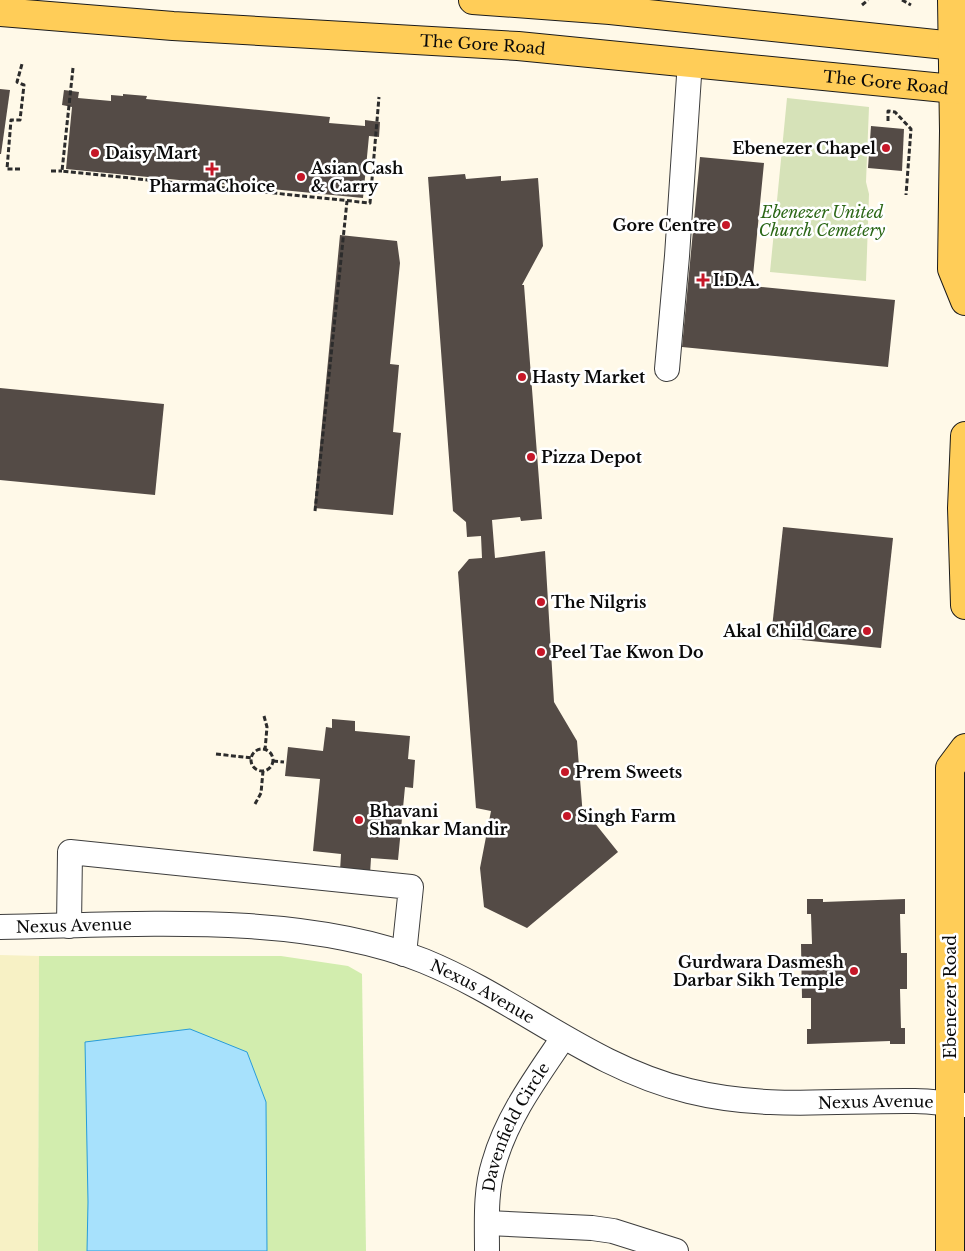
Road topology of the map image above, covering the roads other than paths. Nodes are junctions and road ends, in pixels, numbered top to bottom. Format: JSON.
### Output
{"nodes":[{"id":1,"x":473,"y":0,"type":"edge"},
{"id":2,"x":952,"y":0,"type":"edge"},
{"id":3,"x":610,"y":5,"type":"edge"},
{"id":4,"x":0,"y":12,"type":"edge"},
{"id":5,"x":959,"y":46,"type":"edge"},
{"id":6,"x":690,"y":61,"type":"junction"},
{"id":7,"x":959,"y":89,"type":"edge"},
{"id":8,"x":965,"y":301,"type":"edge"},
{"id":9,"x":667,"y":369,"type":"dead end"},
{"id":10,"x":965,"y":436,"type":"edge"},
{"id":11,"x":965,"y":605,"type":"edge"},
{"id":12,"x":965,"y":748,"type":"edge"},
{"id":13,"x":69,"y":926,"type":"junction"},
{"id":14,"x":0,"y":927,"type":"edge"},
{"id":15,"x":404,"y":954,"type":"junction"},
{"id":16,"x":562,"y":1038,"type":"junction"},
{"id":17,"x":957,"y":1104,"type":"edge"},
{"id":18,"x":487,"y":1223,"type":"junction"},
{"id":19,"x":486,"y":1251,"type":"edge"},
{"id":20,"x":676,"y":1251,"type":"edge"},
{"id":21,"x":950,"y":1251,"type":"edge"}],
"edges":[{"from":1,"to":3,"type":"main road"},
{"from":2,"to":5,"type":"main road"},
{"from":3,"to":5,"type":"main road"},
{"from":4,"to":6,"type":"main road","name":"The Gore Road"},
{"from":5,"to":7,"type":"main road"},
{"from":6,"to":7,"type":"main road","name":"The Gore Road"},
{"from":6,"to":9,"type":"street"},
{"from":7,"to":8,"type":"main road"},
{"from":10,"to":11,"type":"main road"},
{"from":12,"to":17,"type":"main road","name":"Ebenezer Road"},
{"from":13,"to":14,"type":"street","name":"Nexus Avenue"},
{"from":13,"to":15,"type":"street","name":"Nexus Avenue"},
{"from":13,"to":15,"type":"street"},
{"from":15,"to":16,"type":"street","name":"Nexus Avenue"},
{"from":16,"to":17,"type":"street","name":"Nexus Avenue"},
{"from":16,"to":18,"type":"street","name":"Davenfield Circle"},
{"from":17,"to":21,"type":"main road","name":"Ebenezer Road"},
{"from":18,"to":19,"type":"street","name":"Davenfield Circle"},
{"from":18,"to":20,"type":"street"}]}
